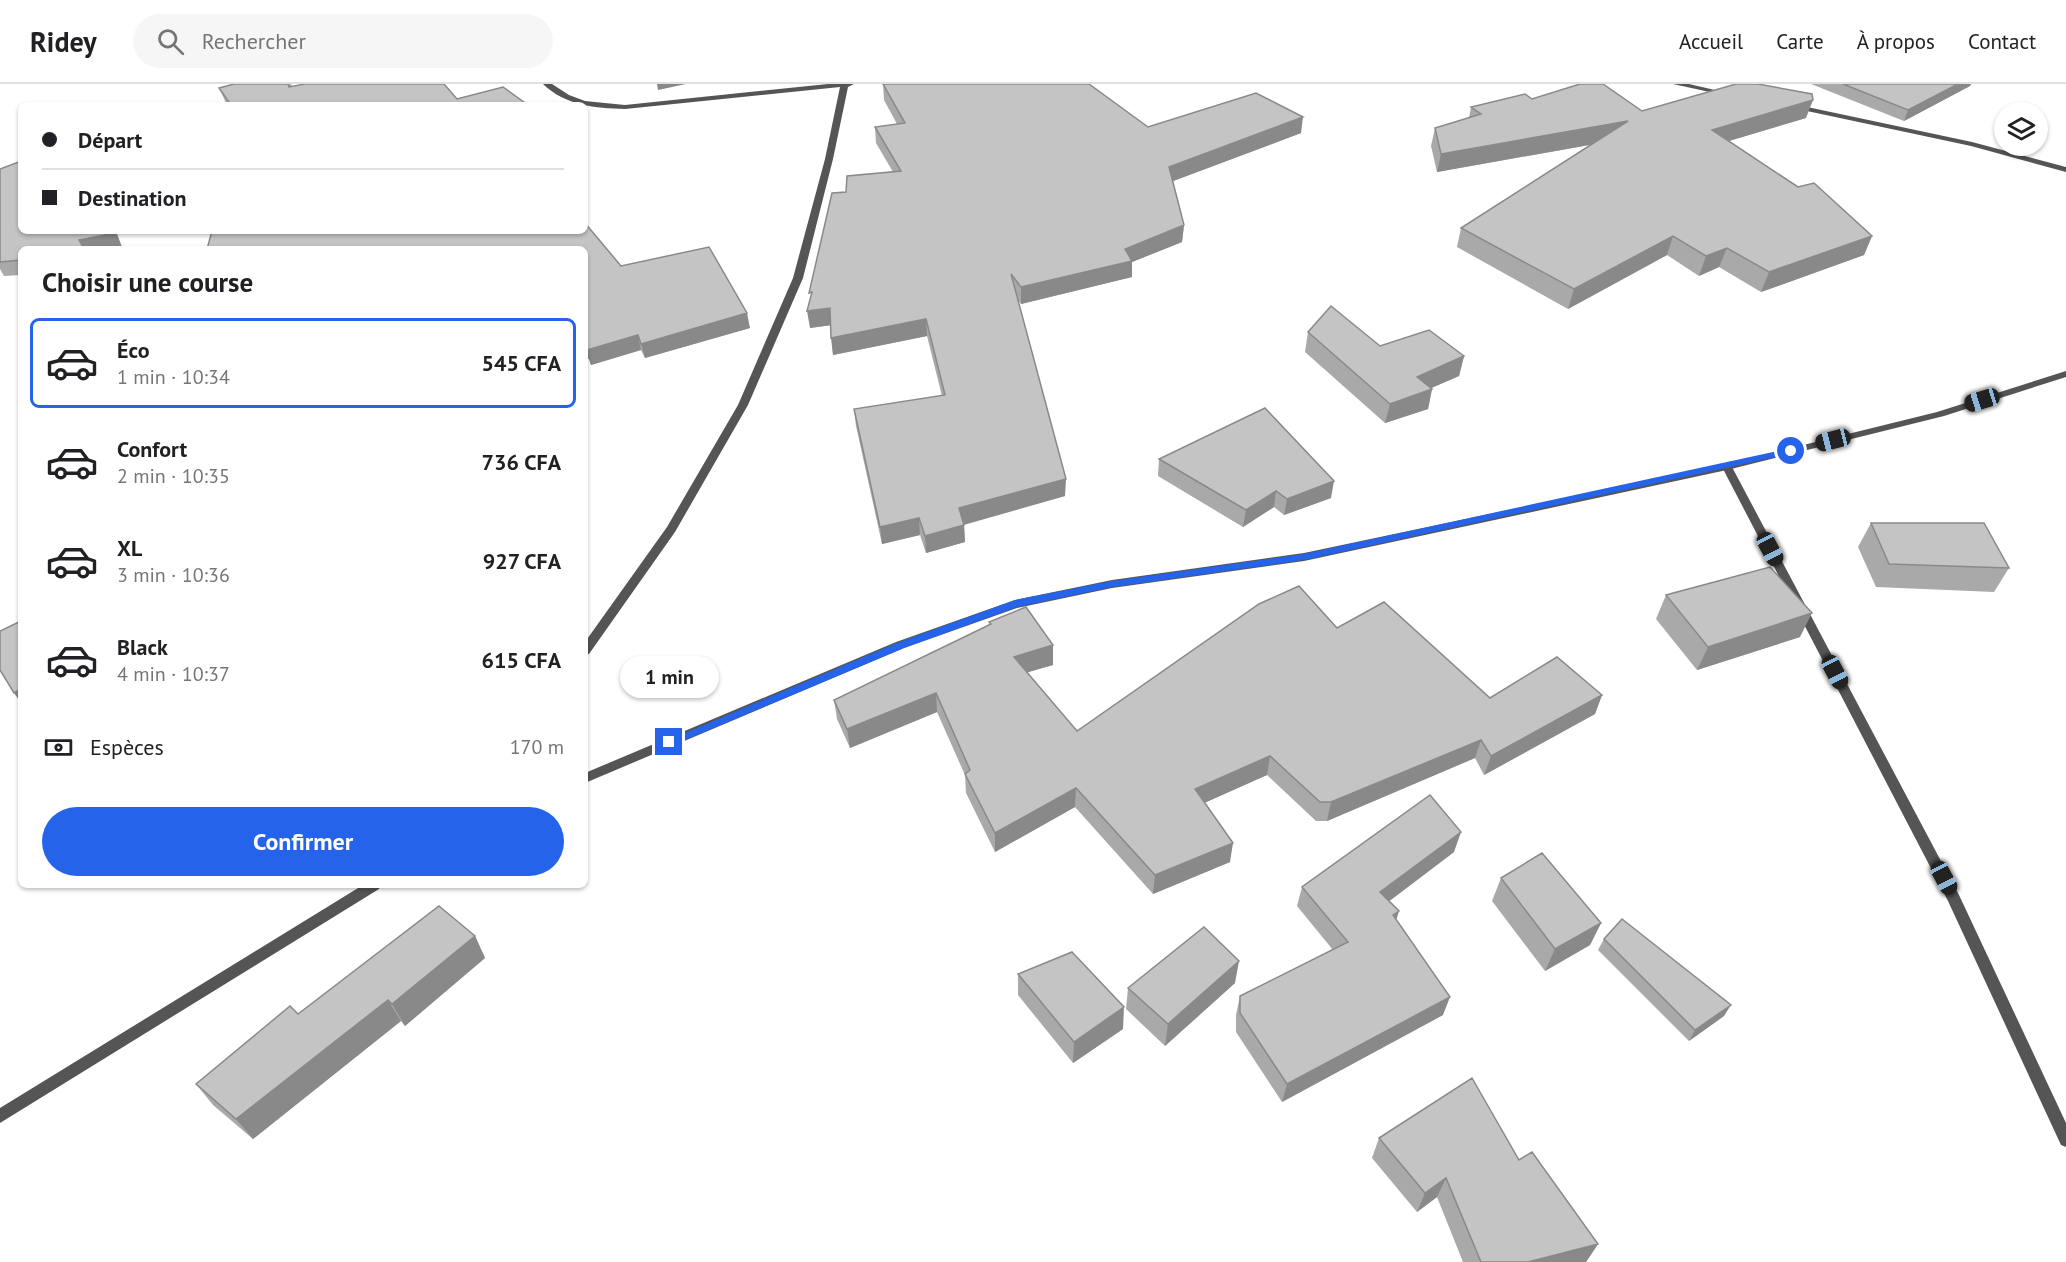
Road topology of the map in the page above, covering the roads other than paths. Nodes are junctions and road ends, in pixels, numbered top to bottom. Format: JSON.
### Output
{"nodes":[{"id":1,"x":547,"y":84,"type":"edge"},
{"id":2,"x":848,"y":84,"type":"edge"},
{"id":3,"x":1677,"y":84,"type":"edge"},
{"id":4,"x":1736,"y":95,"type":"edge"},
{"id":5,"x":577,"y":102,"type":"edge"},
{"id":6,"x":1782,"y":104,"type":"edge"},
{"id":7,"x":588,"y":106,"type":"edge"},
{"id":8,"x":2066,"y":170,"type":"edge"},
{"id":9,"x":2066,"y":374,"type":"edge"},
{"id":10,"x":1727,"y":466,"type":"junction"},
{"id":11,"x":588,"y":647,"type":"edge"},
{"id":12,"x":588,"y":777,"type":"edge"},
{"id":13,"x":369,"y":888,"type":"edge"},
{"id":14,"x":0,"y":1116,"type":"edge"},
{"id":15,"x":2066,"y":1140,"type":"edge"}],
"edges":[{"from":1,"to":5,"type":"street"},
{"from":2,"to":7,"type":"street"},
{"from":2,"to":11,"type":"street"},
{"from":3,"to":4,"type":"street"},
{"from":6,"to":8,"type":"street"},
{"from":9,"to":10,"type":"street"},
{"from":10,"to":12,"type":"street"},
{"from":10,"to":15,"type":"street"},
{"from":13,"to":14,"type":"street"}]}
